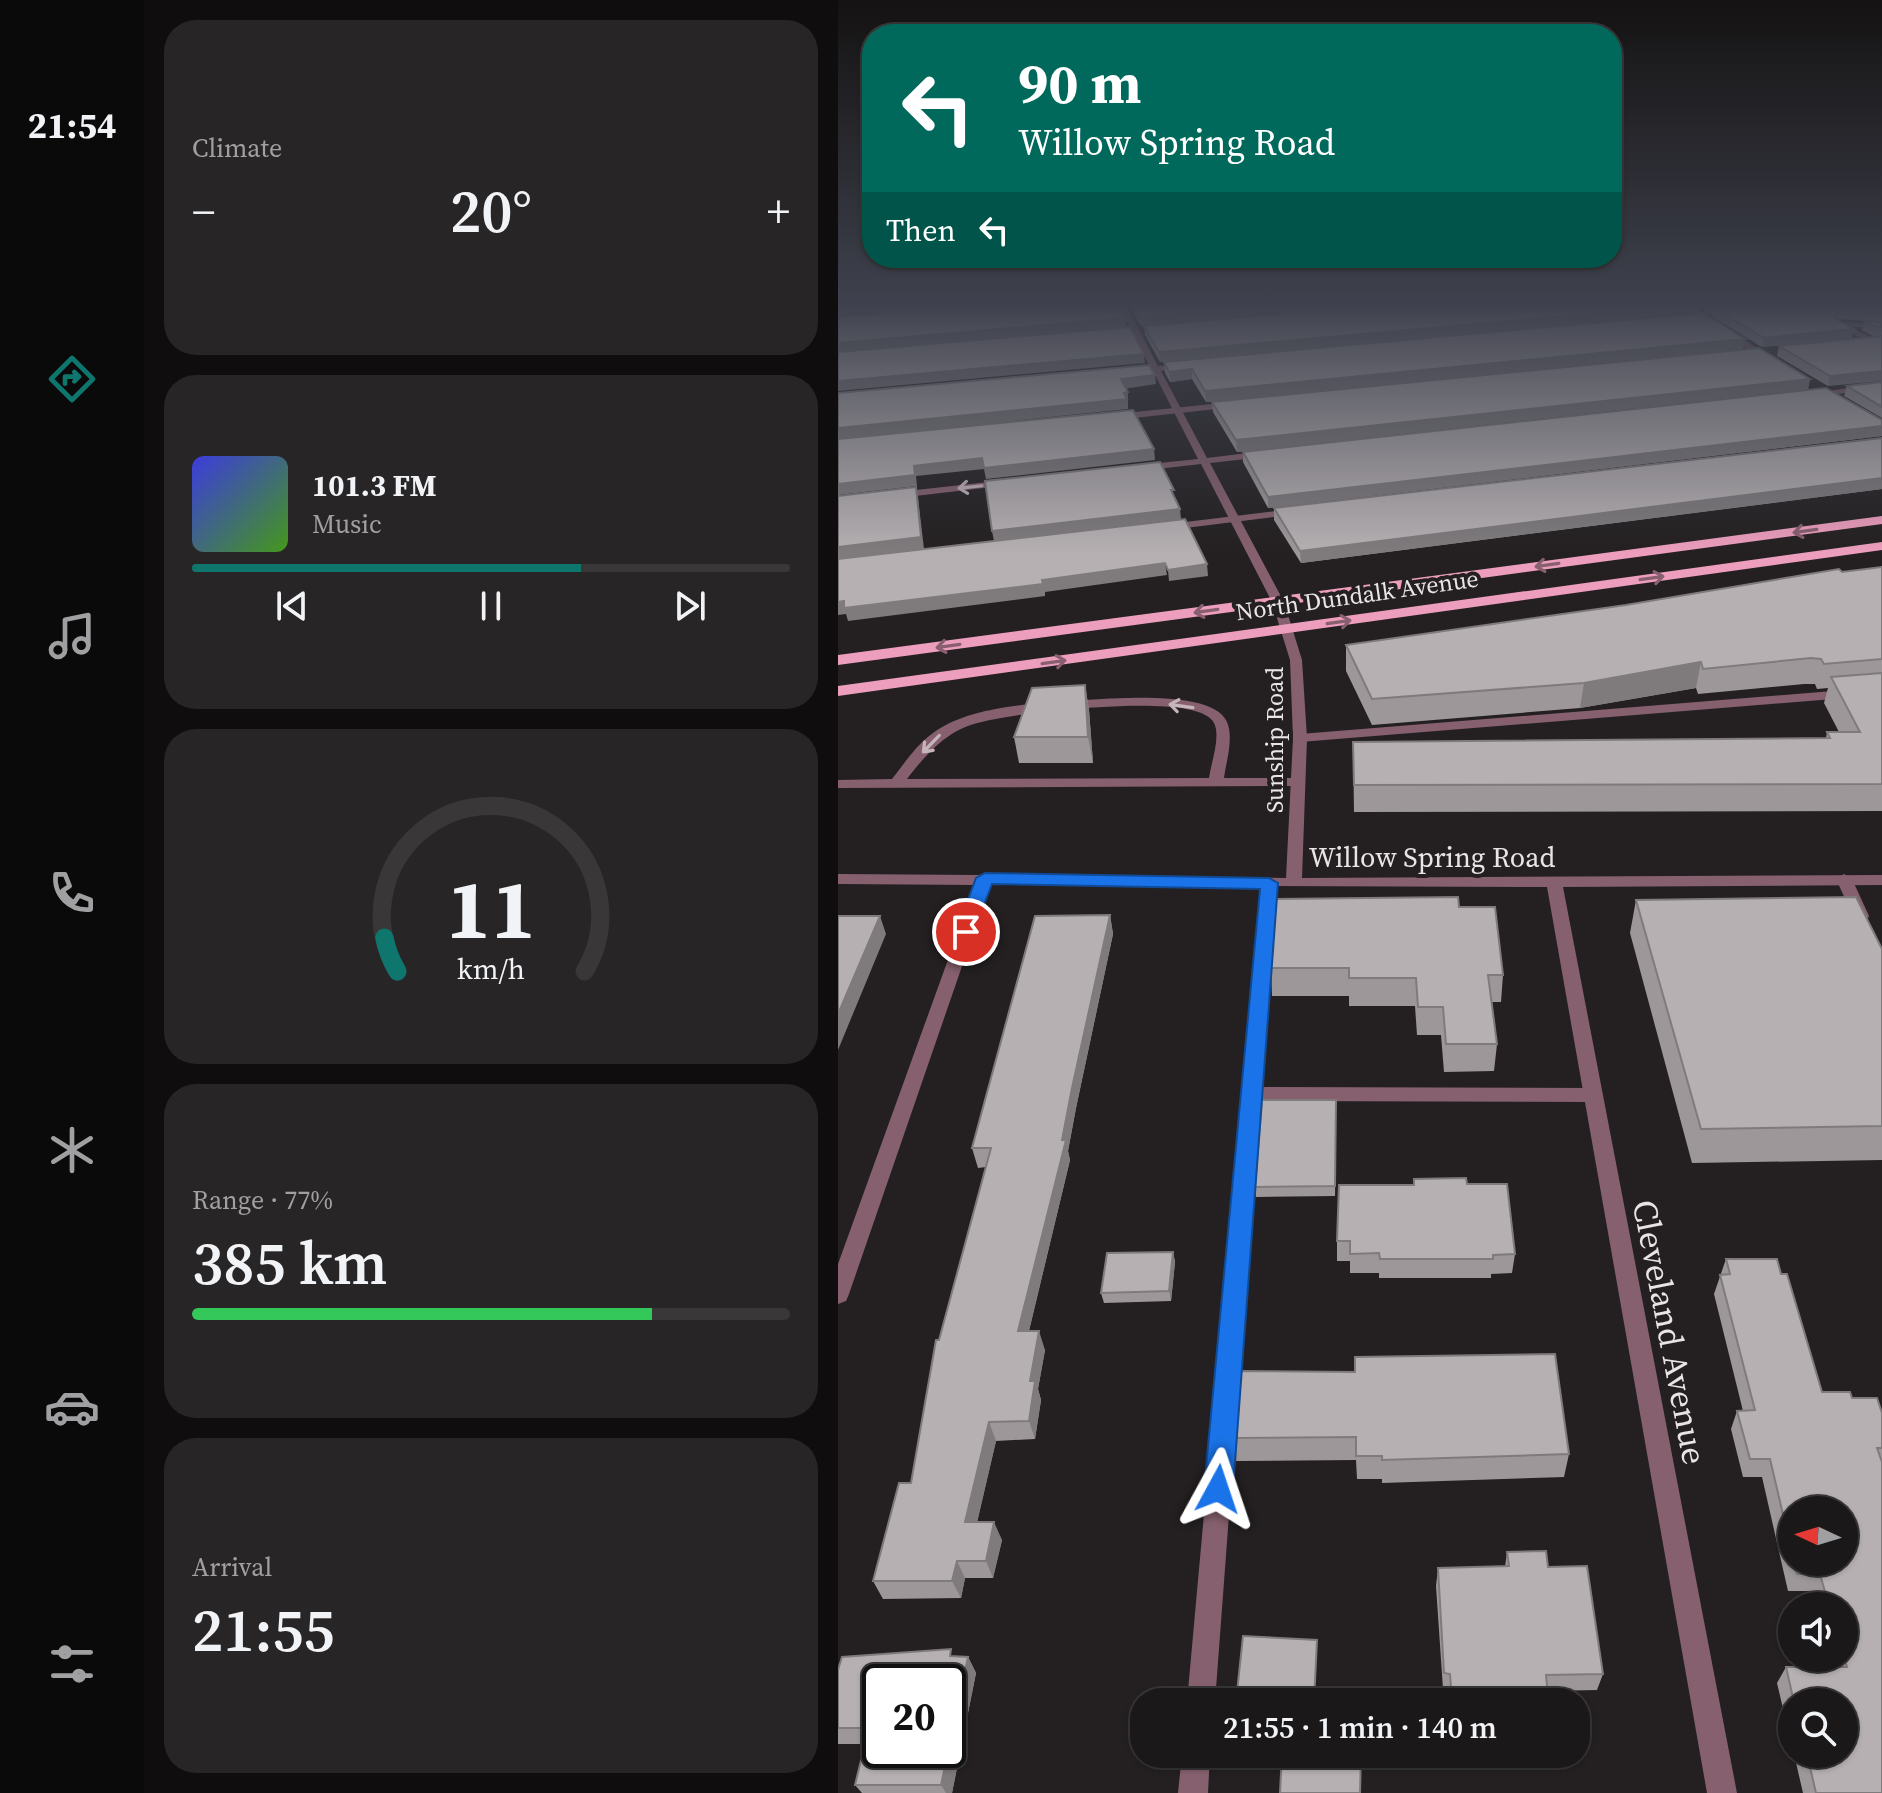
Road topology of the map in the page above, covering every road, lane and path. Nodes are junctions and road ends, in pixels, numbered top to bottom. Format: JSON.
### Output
{"nodes":[{"id":1,"x":1164,"y":387,"type":"edge"},
{"id":2,"x":1817,"y":387,"type":"edge"},
{"id":3,"x":1876,"y":387,"type":"edge"},
{"id":4,"x":1826,"y":392,"type":"junction"},
{"id":5,"x":1795,"y":396,"type":"edge"},
{"id":6,"x":1837,"y":399,"type":"edge"},
{"id":7,"x":1239,"y":404,"type":"edge"},
{"id":8,"x":1176,"y":411,"type":"junction"},
{"id":9,"x":1099,"y":418,"type":"edge"},
{"id":10,"x":1280,"y":452,"type":"edge"},
{"id":11,"x":1202,"y":461,"type":"junction"},
{"id":12,"x":1123,"y":470,"type":"edge"},
{"id":13,"x":1012,"y":482,"type":"edge"},
{"id":14,"x":886,"y":496,"type":"edge"},
{"id":15,"x":1299,"y":511,"type":"edge"},
{"id":16,"x":1236,"y":519,"type":"junction"},
{"id":17,"x":1882,"y":520,"type":"edge"},
{"id":18,"x":1159,"y":528,"type":"edge"},
{"id":19,"x":1882,"y":546,"type":"edge"},
{"id":20,"x":1278,"y":602,"type":"junction"},
{"id":21,"x":1288,"y":629,"type":"junction"},
{"id":22,"x":838,"y":660,"type":"edge"},
{"id":23,"x":838,"y":691,"type":"edge"},
{"id":24,"x":1882,"y":691,"type":"edge"},
{"id":25,"x":1300,"y":738,"type":"junction"},
{"id":26,"x":1216,"y":782,"type":"junction"},
{"id":27,"x":1297,"y":782,"type":"junction"},
{"id":28,"x":838,"y":784,"type":"edge"},
{"id":29,"x":895,"y":785,"type":"junction"},
{"id":30,"x":985,"y":878,"type":"junction"},
{"id":31,"x":838,"y":879,"type":"edge"},
{"id":32,"x":1844,"y":879,"type":"junction"},
{"id":33,"x":1882,"y":880,"type":"edge"},
{"id":34,"x":1269,"y":883,"type":"junction"},
{"id":35,"x":1294,"y":883,"type":"junction"},
{"id":36,"x":1554,"y":883,"type":"junction"},
{"id":37,"x":1871,"y":937,"type":"edge"},
{"id":38,"x":1252,"y":1094,"type":"junction"},
{"id":39,"x":1592,"y":1095,"type":"junction"},
{"id":40,"x":838,"y":1294,"type":"edge"},
{"id":41,"x":1202,"y":1688,"type":"edge"},
{"id":42,"x":1195,"y":1768,"type":"edge"},
{"id":43,"x":1193,"y":1793,"type":"edge"},
{"id":44,"x":1722,"y":1793,"type":"edge"}],
"edges":[{"from":1,"to":8,"type":"street","name":"Sunship Road"},
{"from":2,"to":4,"type":"street"},
{"from":3,"to":4,"type":"street"},
{"from":4,"to":5,"type":"street"},
{"from":4,"to":6,"type":"street"},
{"from":7,"to":8,"type":"street"},
{"from":8,"to":9,"type":"street"},
{"from":8,"to":11,"type":"street","name":"Sunship Road"},
{"from":10,"to":11,"type":"street"},
{"from":11,"to":12,"type":"street"},
{"from":11,"to":16,"type":"street","name":"Sunship Road"},
{"from":13,"to":14,"type":"street","one_way":true},
{"from":15,"to":16,"type":"street"},
{"from":16,"to":18,"type":"street"},
{"from":16,"to":20,"type":"street","name":"Sunship Road"},
{"from":17,"to":20,"type":"main road","name":"North Dundalk Avenue","one_way":true},
{"from":21,"to":19,"type":"main road","name":"North Dundalk Avenue","one_way":true},
{"from":20,"to":21,"type":"street","name":"Sunship Road"},
{"from":20,"to":22,"type":"main road","name":"North Dundalk Avenue","one_way":true},
{"from":23,"to":21,"type":"main road","name":"North Dundalk Avenue","one_way":true},
{"from":21,"to":25,"type":"street","name":"Sunship Road"},
{"from":24,"to":25,"type":"street"},
{"from":25,"to":27,"type":"street","name":"Sunship Road"},
{"from":26,"to":27,"type":"street"},
{"from":26,"to":29,"type":"street"},
{"from":26,"to":29,"type":"street","one_way":true},
{"from":27,"to":35,"type":"street","name":"Sunship Road"},
{"from":28,"to":29,"type":"street"},
{"from":30,"to":31,"type":"street","name":"Willow Spring Road"},
{"from":30,"to":34,"type":"street","name":"Willow Spring Road"},
{"from":30,"to":40,"type":"street"},
{"from":32,"to":33,"type":"street","name":"Willow Spring Road"},
{"from":32,"to":36,"type":"street","name":"Willow Spring Road"},
{"from":32,"to":37,"type":"street"},
{"from":34,"to":35,"type":"street","name":"Willow Spring Road"},
{"from":34,"to":38,"type":"street"},
{"from":35,"to":36,"type":"street","name":"Willow Spring Road"},
{"from":36,"to":39,"type":"street","name":"Cleveland Avenue"},
{"from":38,"to":39,"type":"street"},
{"from":38,"to":41,"type":"street"},
{"from":39,"to":44,"type":"street","name":"Cleveland Avenue"},
{"from":42,"to":43,"type":"street"}]}
